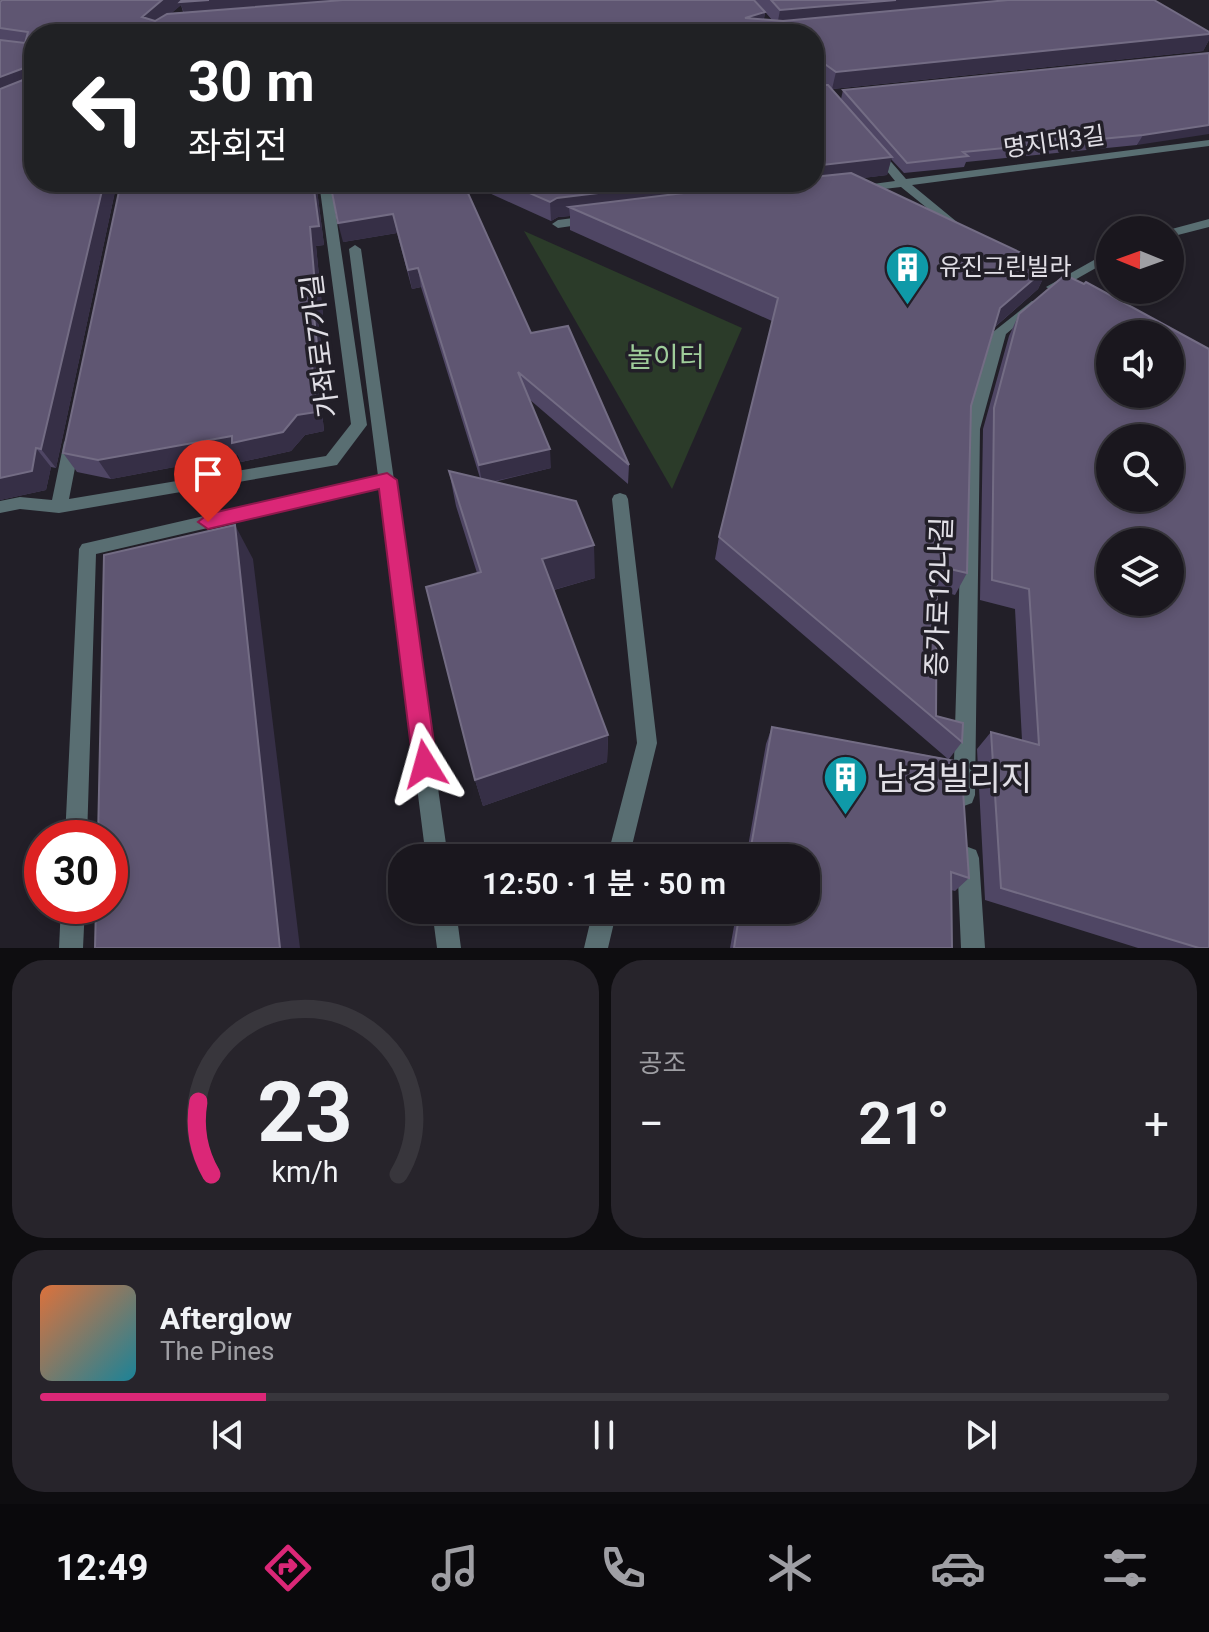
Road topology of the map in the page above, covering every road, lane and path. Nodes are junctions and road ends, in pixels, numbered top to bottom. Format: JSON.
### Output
{"nodes":[{"id":1,"x":866,"y":139,"type":"edge"},
{"id":2,"x":1209,"y":143,"type":"edge"},
{"id":3,"x":904,"y":184,"type":"junction"},
{"id":4,"x":841,"y":191,"type":"edge"},
{"id":5,"x":326,"y":192,"type":"edge"},
{"id":6,"x":605,"y":218,"type":"edge"},
{"id":7,"x":1209,"y":223,"type":"edge"},
{"id":8,"x":558,"y":224,"type":"edge"},
{"id":9,"x":1184,"y":229,"type":"edge"},
{"id":10,"x":963,"y":231,"type":"edge"},
{"id":11,"x":355,"y":249,"type":"edge"},
{"id":12,"x":1096,"y":262,"type":"edge"},
{"id":13,"x":74,"y":430,"type":"edge"},
{"id":14,"x":387,"y":480,"type":"junction"},
{"id":15,"x":620,"y":499,"type":"dead end"},
{"id":16,"x":0,"y":507,"type":"edge"},
{"id":17,"x":59,"y":507,"type":"junction"},
{"id":18,"x":964,"y":808,"type":"edge"},
{"id":19,"x":77,"y":820,"type":"edge"},
{"id":20,"x":966,"y":839,"type":"edge"},
{"id":21,"x":435,"y":844,"type":"edge"},
{"id":22,"x":622,"y":844,"type":"edge"},
{"id":23,"x":72,"y":924,"type":"edge"},
{"id":24,"x":446,"y":924,"type":"edge"},
{"id":25,"x":602,"y":924,"type":"edge"},
{"id":26,"x":71,"y":948,"type":"edge"},
{"id":27,"x":449,"y":948,"type":"edge"},
{"id":28,"x":596,"y":948,"type":"edge"},
{"id":29,"x":973,"y":948,"type":"edge"}],
"edges":[{"from":1,"to":3,"type":"street"},
{"from":2,"to":3,"type":"street","name":"명지대3길"},
{"from":3,"to":4,"type":"street","name":"명지대3길"},
{"from":3,"to":10,"type":"street"},
{"from":5,"to":17,"type":"street","name":"가좌로7가길"},
{"from":6,"to":8,"type":"street"},
{"from":7,"to":9,"type":"street"},
{"from":11,"to":14,"type":"street"},
{"from":12,"to":18,"type":"street","name":"증가로12나길"},
{"from":13,"to":17,"type":"street"},
{"from":14,"to":19,"type":"street"},
{"from":14,"to":21,"type":"street"},
{"from":15,"to":22,"type":"street"},
{"from":16,"to":17,"type":"street","name":"가좌로7가길"},
{"from":20,"to":29,"type":"street"},
{"from":23,"to":26,"type":"street"},
{"from":24,"to":27,"type":"street"},
{"from":25,"to":28,"type":"street"}]}
